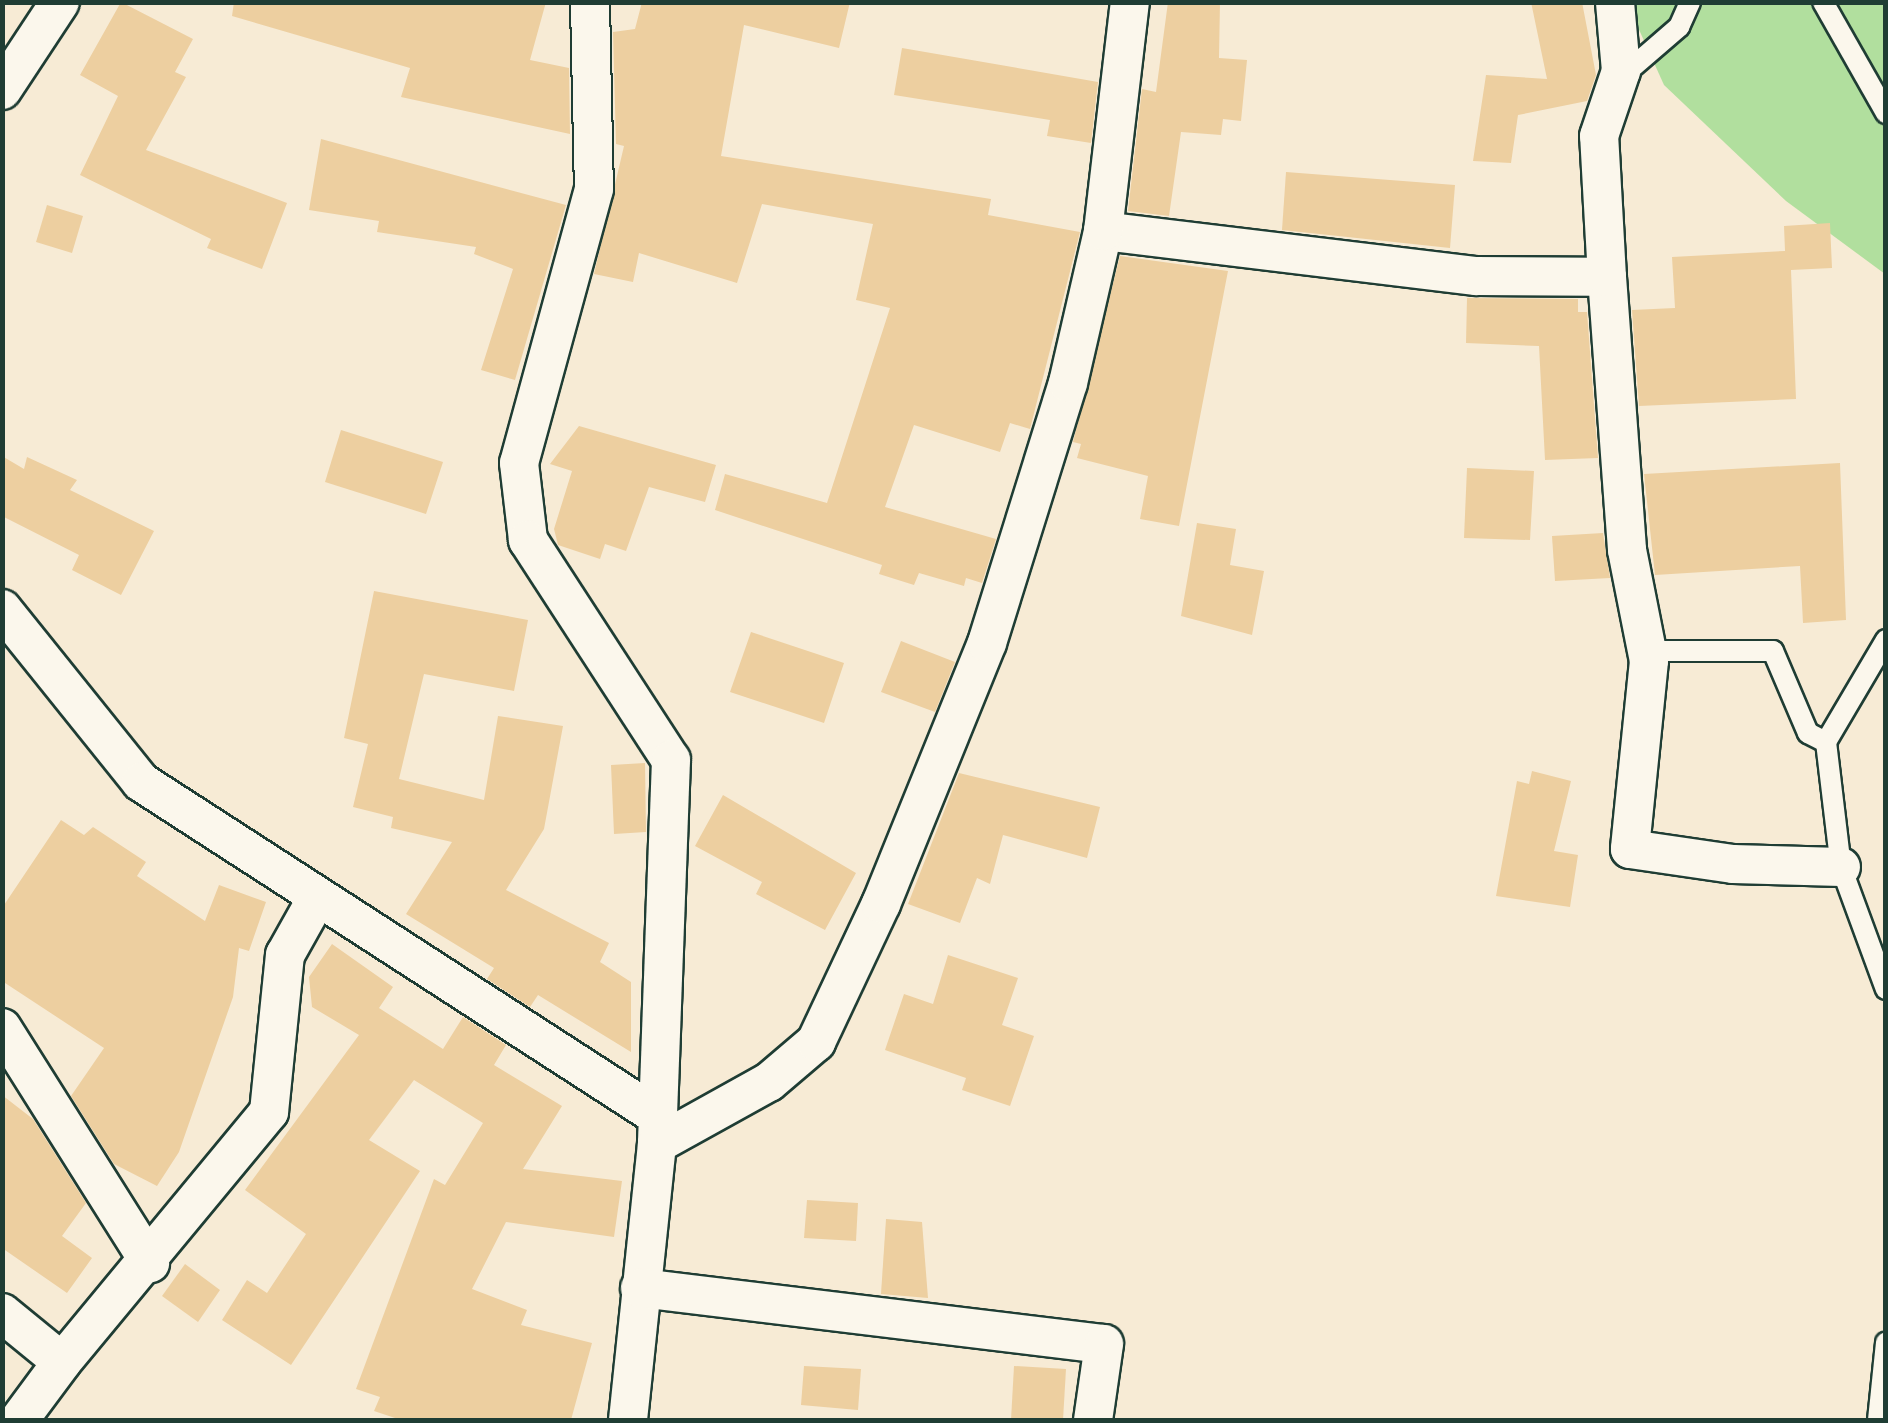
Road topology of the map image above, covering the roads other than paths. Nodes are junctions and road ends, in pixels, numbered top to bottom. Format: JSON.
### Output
{"nodes":[{"id":1,"x":60,"y":2,"type":"edge"},
{"id":2,"x":590,"y":2,"type":"edge"},
{"id":3,"x":1130,"y":2,"type":"edge"},
{"id":4,"x":1615,"y":2,"type":"edge"},
{"id":5,"x":1690,"y":2,"type":"edge"},
{"id":6,"x":1824,"y":2,"type":"edge"},
{"id":7,"x":1618,"y":80,"type":"junction"},
{"id":8,"x":2,"y":90,"type":"edge"},
{"id":9,"x":1886,"y":113,"type":"edge"},
{"id":10,"x":1103,"y":231,"type":"junction"},
{"id":11,"x":1607,"y":276,"type":"junction"},
{"id":12,"x":2,"y":609,"type":"edge"},
{"id":13,"x":1886,"y":640,"type":"edge"},
{"id":14,"x":1647,"y":651,"type":"junction"},
{"id":15,"x":1826,"y":742,"type":"junction"},
{"id":16,"x":1841,"y":867,"type":"junction"},
{"id":17,"x":317,"y":898,"type":"junction"},
{"id":18,"x":1886,"y":990,"type":"edge"},
{"id":19,"x":2,"y":1028,"type":"edge"},
{"id":20,"x":656,"y":1129,"type":"junction"},
{"id":21,"x":150,"y":1263,"type":"junction"},
{"id":22,"x":640,"y":1288,"type":"junction"},
{"id":23,"x":2,"y":1313,"type":"edge"},
{"id":24,"x":1886,"y":1342,"type":"edge"},
{"id":25,"x":62,"y":1362,"type":"junction"},
{"id":26,"x":19,"y":1420,"type":"edge"},
{"id":27,"x":628,"y":1420,"type":"edge"},
{"id":28,"x":1093,"y":1420,"type":"edge"},
{"id":29,"x":1878,"y":1420,"type":"edge"}],
"edges":[{"from":1,"to":8,"type":"street"},
{"from":2,"to":20,"type":"street"},
{"from":3,"to":10,"type":"street"},
{"from":4,"to":7,"type":"street"},
{"from":5,"to":7,"type":"lane"},
{"from":6,"to":9,"type":"lane"},
{"from":7,"to":11,"type":"street"},
{"from":10,"to":11,"type":"street"},
{"from":10,"to":20,"type":"street"},
{"from":11,"to":14,"type":"street"},
{"from":12,"to":17,"type":"street"},
{"from":13,"to":15,"type":"lane"},
{"from":14,"to":15,"type":"lane"},
{"from":14,"to":16,"type":"street"},
{"from":15,"to":16,"type":"lane"},
{"from":16,"to":18,"type":"lane"},
{"from":17,"to":20,"type":"street"},
{"from":17,"to":21,"type":"street"},
{"from":19,"to":21,"type":"street"},
{"from":20,"to":22,"type":"street"},
{"from":21,"to":25,"type":"street"},
{"from":22,"to":27,"type":"street"},
{"from":22,"to":28,"type":"street"},
{"from":23,"to":25,"type":"street"},
{"from":24,"to":29,"type":"lane"},
{"from":25,"to":26,"type":"street"}]}
